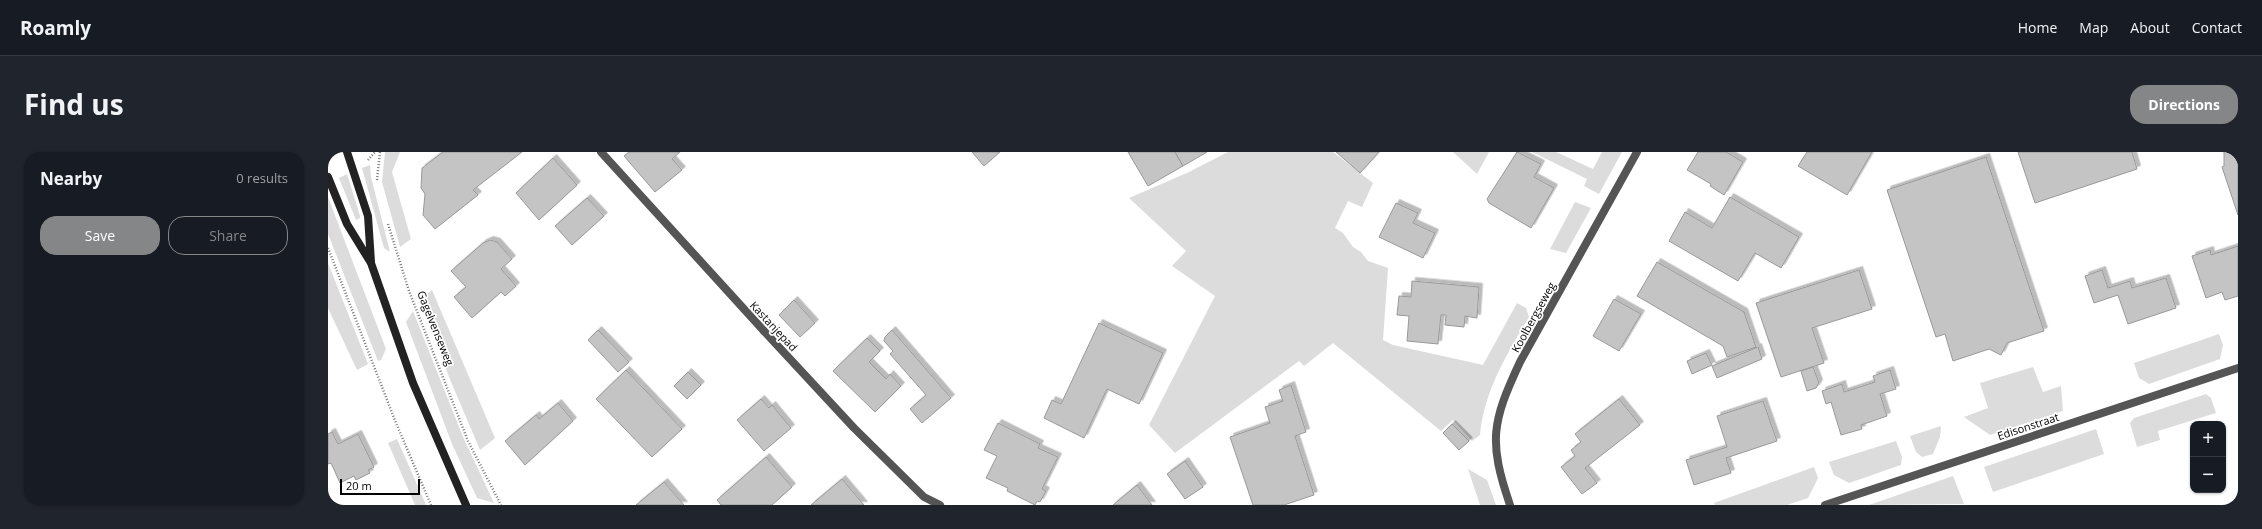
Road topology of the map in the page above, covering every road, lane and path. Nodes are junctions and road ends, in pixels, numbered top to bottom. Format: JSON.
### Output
{"nodes":[{"id":1,"x":348,"y":152,"type":"edge"},
{"id":2,"x":380,"y":152,"type":"edge"},
{"id":3,"x":601,"y":152,"type":"edge"},
{"id":4,"x":1637,"y":152,"type":"edge"},
{"id":5,"x":328,"y":177,"type":"edge"},
{"id":6,"x":378,"y":188,"type":"dead end"},
{"id":7,"x":388,"y":223,"type":"dead end"},
{"id":8,"x":328,"y":248,"type":"edge"},
{"id":9,"x":371,"y":263,"type":"junction"},
{"id":10,"x":2238,"y":368,"type":"edge"},
{"id":11,"x":431,"y":505,"type":"edge"},
{"id":12,"x":466,"y":505,"type":"edge"},
{"id":13,"x":501,"y":505,"type":"edge"},
{"id":14,"x":940,"y":505,"type":"edge"},
{"id":15,"x":1510,"y":505,"type":"edge"},
{"id":16,"x":1825,"y":505,"type":"edge"}],
"edges":[{"from":1,"to":9,"type":"main road"},
{"from":2,"to":6,"type":"path"},
{"from":3,"to":14,"type":"street","name":"Kastanjepad"},
{"from":4,"to":15,"type":"street","name":"Koolbergseweg"},
{"from":5,"to":9,"type":"main road"},
{"from":7,"to":13,"type":"path","name":"Gagelvenseweg"},
{"from":8,"to":11,"type":"path"},
{"from":9,"to":12,"type":"main road"},
{"from":10,"to":16,"type":"street","name":"Edisonstraat"}]}
